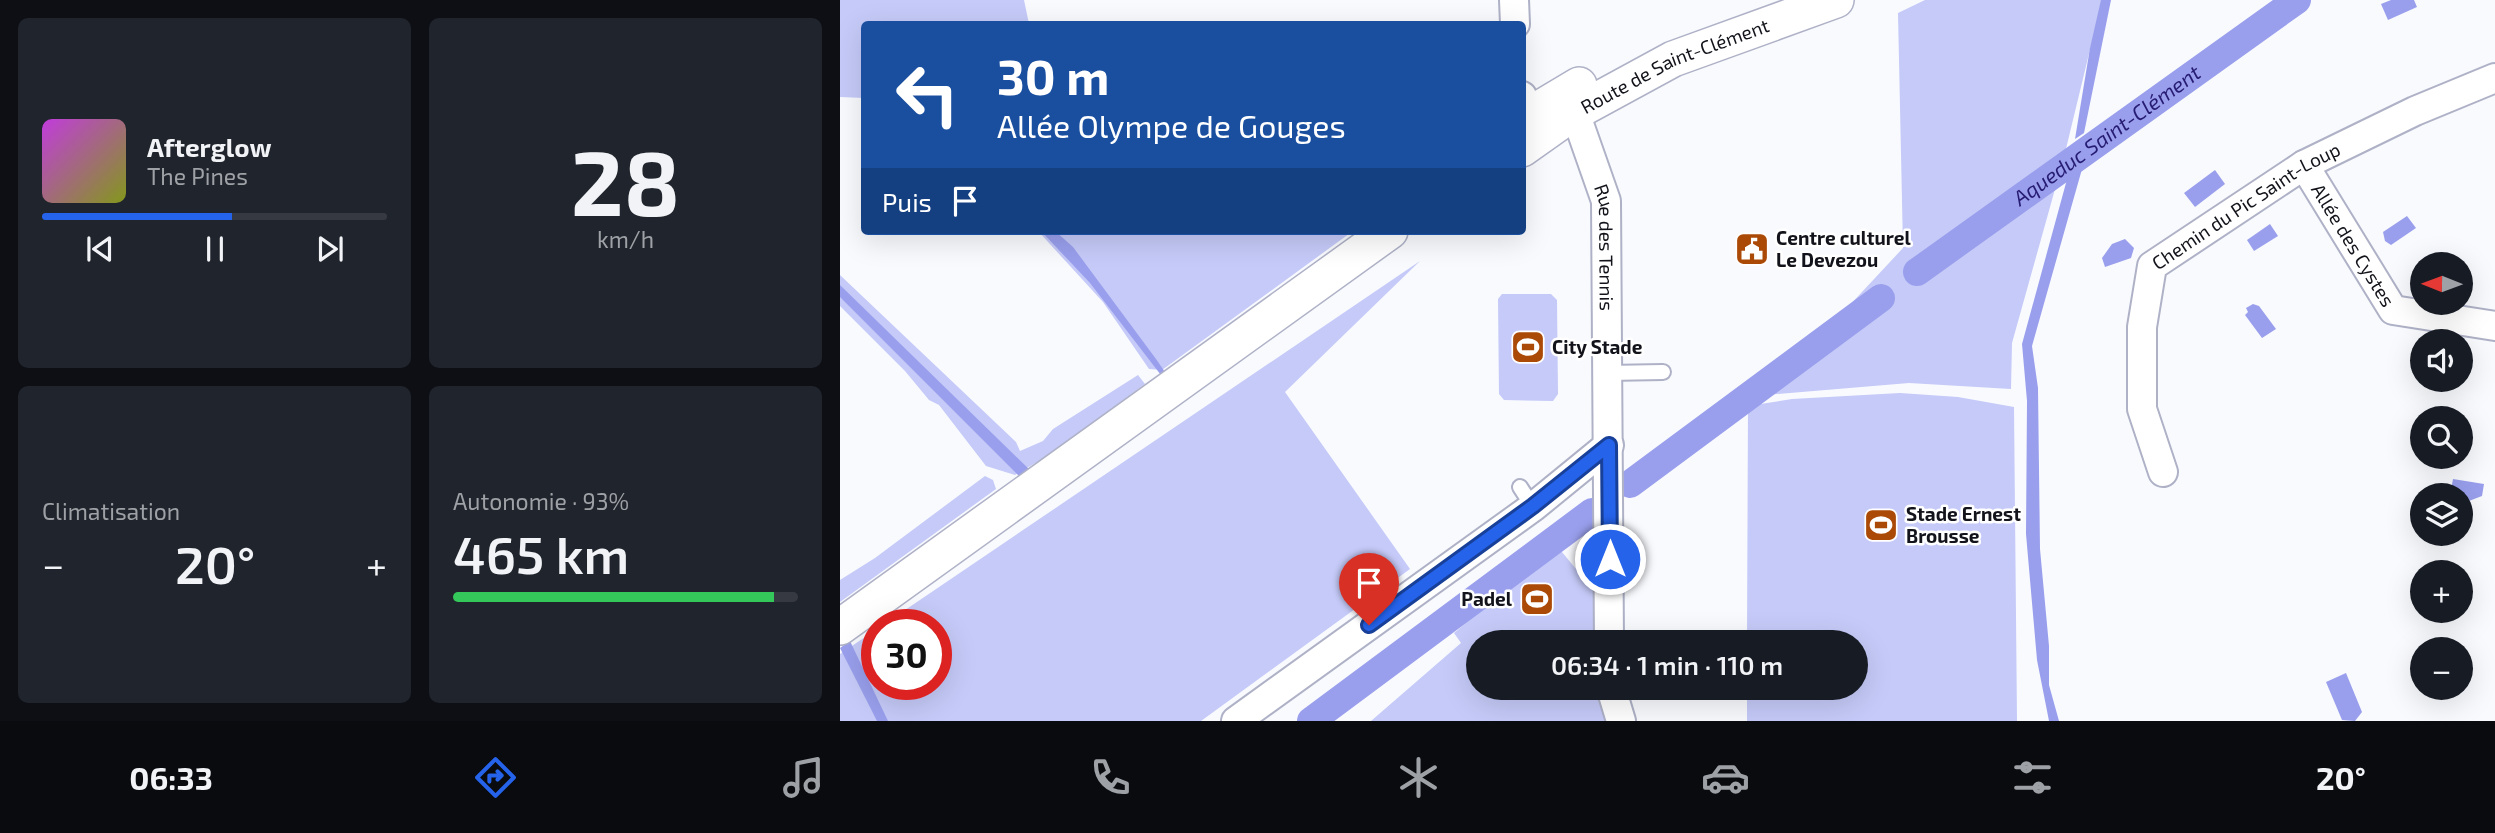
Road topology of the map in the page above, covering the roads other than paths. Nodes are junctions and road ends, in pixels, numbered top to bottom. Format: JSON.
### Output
{"nodes":[{"id":1,"x":1514,"y":0,"type":"edge"},
{"id":2,"x":1785,"y":0,"type":"edge"},
{"id":3,"x":1836,"y":0,"type":"edge"},
{"id":4,"x":1515,"y":21,"type":"edge"},
{"id":5,"x":2495,"y":78,"type":"edge"},
{"id":6,"x":1526,"y":108,"type":"edge"},
{"id":7,"x":1570,"y":115,"type":"junction"},
{"id":8,"x":1526,"y":146,"type":"edge"},
{"id":9,"x":2304,"y":165,"type":"junction"},
{"id":10,"x":1384,"y":235,"type":"edge"},
{"id":11,"x":2495,"y":327,"type":"edge"},
{"id":12,"x":1663,"y":372,"type":"dead end"},
{"id":13,"x":1608,"y":373,"type":"junction"},
{"id":14,"x":1609,"y":445,"type":"junction"},
{"id":15,"x":2163,"y":472,"type":"dead end"},
{"id":16,"x":840,"y":627,"type":"edge"},
{"id":17,"x":1610,"y":630,"type":"edge"},
{"id":18,"x":1615,"y":700,"type":"edge"},
{"id":19,"x":1236,"y":721,"type":"edge"},
{"id":20,"x":1621,"y":721,"type":"edge"}],
"edges":[{"from":1,"to":4,"type":"street"},
{"from":2,"to":6,"type":"street","name":"Route de Saint-Clément"},
{"from":3,"to":7,"type":"street","name":"Route de Saint-Clément"},
{"from":5,"to":9,"type":"street","name":"Chemin du Pic Saint-Loup"},
{"from":6,"to":7,"type":"street"},
{"from":7,"to":8,"type":"street","name":"Route de Saint-Clément"},
{"from":7,"to":13,"type":"street","name":"Rue des Tennis"},
{"from":9,"to":11,"type":"street","name":"Allée des Cystes"},
{"from":9,"to":15,"type":"street","name":"Chemin du Pic Saint-Loup"},
{"from":10,"to":16,"type":"street"},
{"from":12,"to":13,"type":"lane"},
{"from":13,"to":14,"type":"street","name":"Rue des Tennis"},
{"from":14,"to":17,"type":"street","name":"Rue des Tennis"},
{"from":14,"to":19,"type":"street"},
{"from":18,"to":20,"type":"street"}]}
